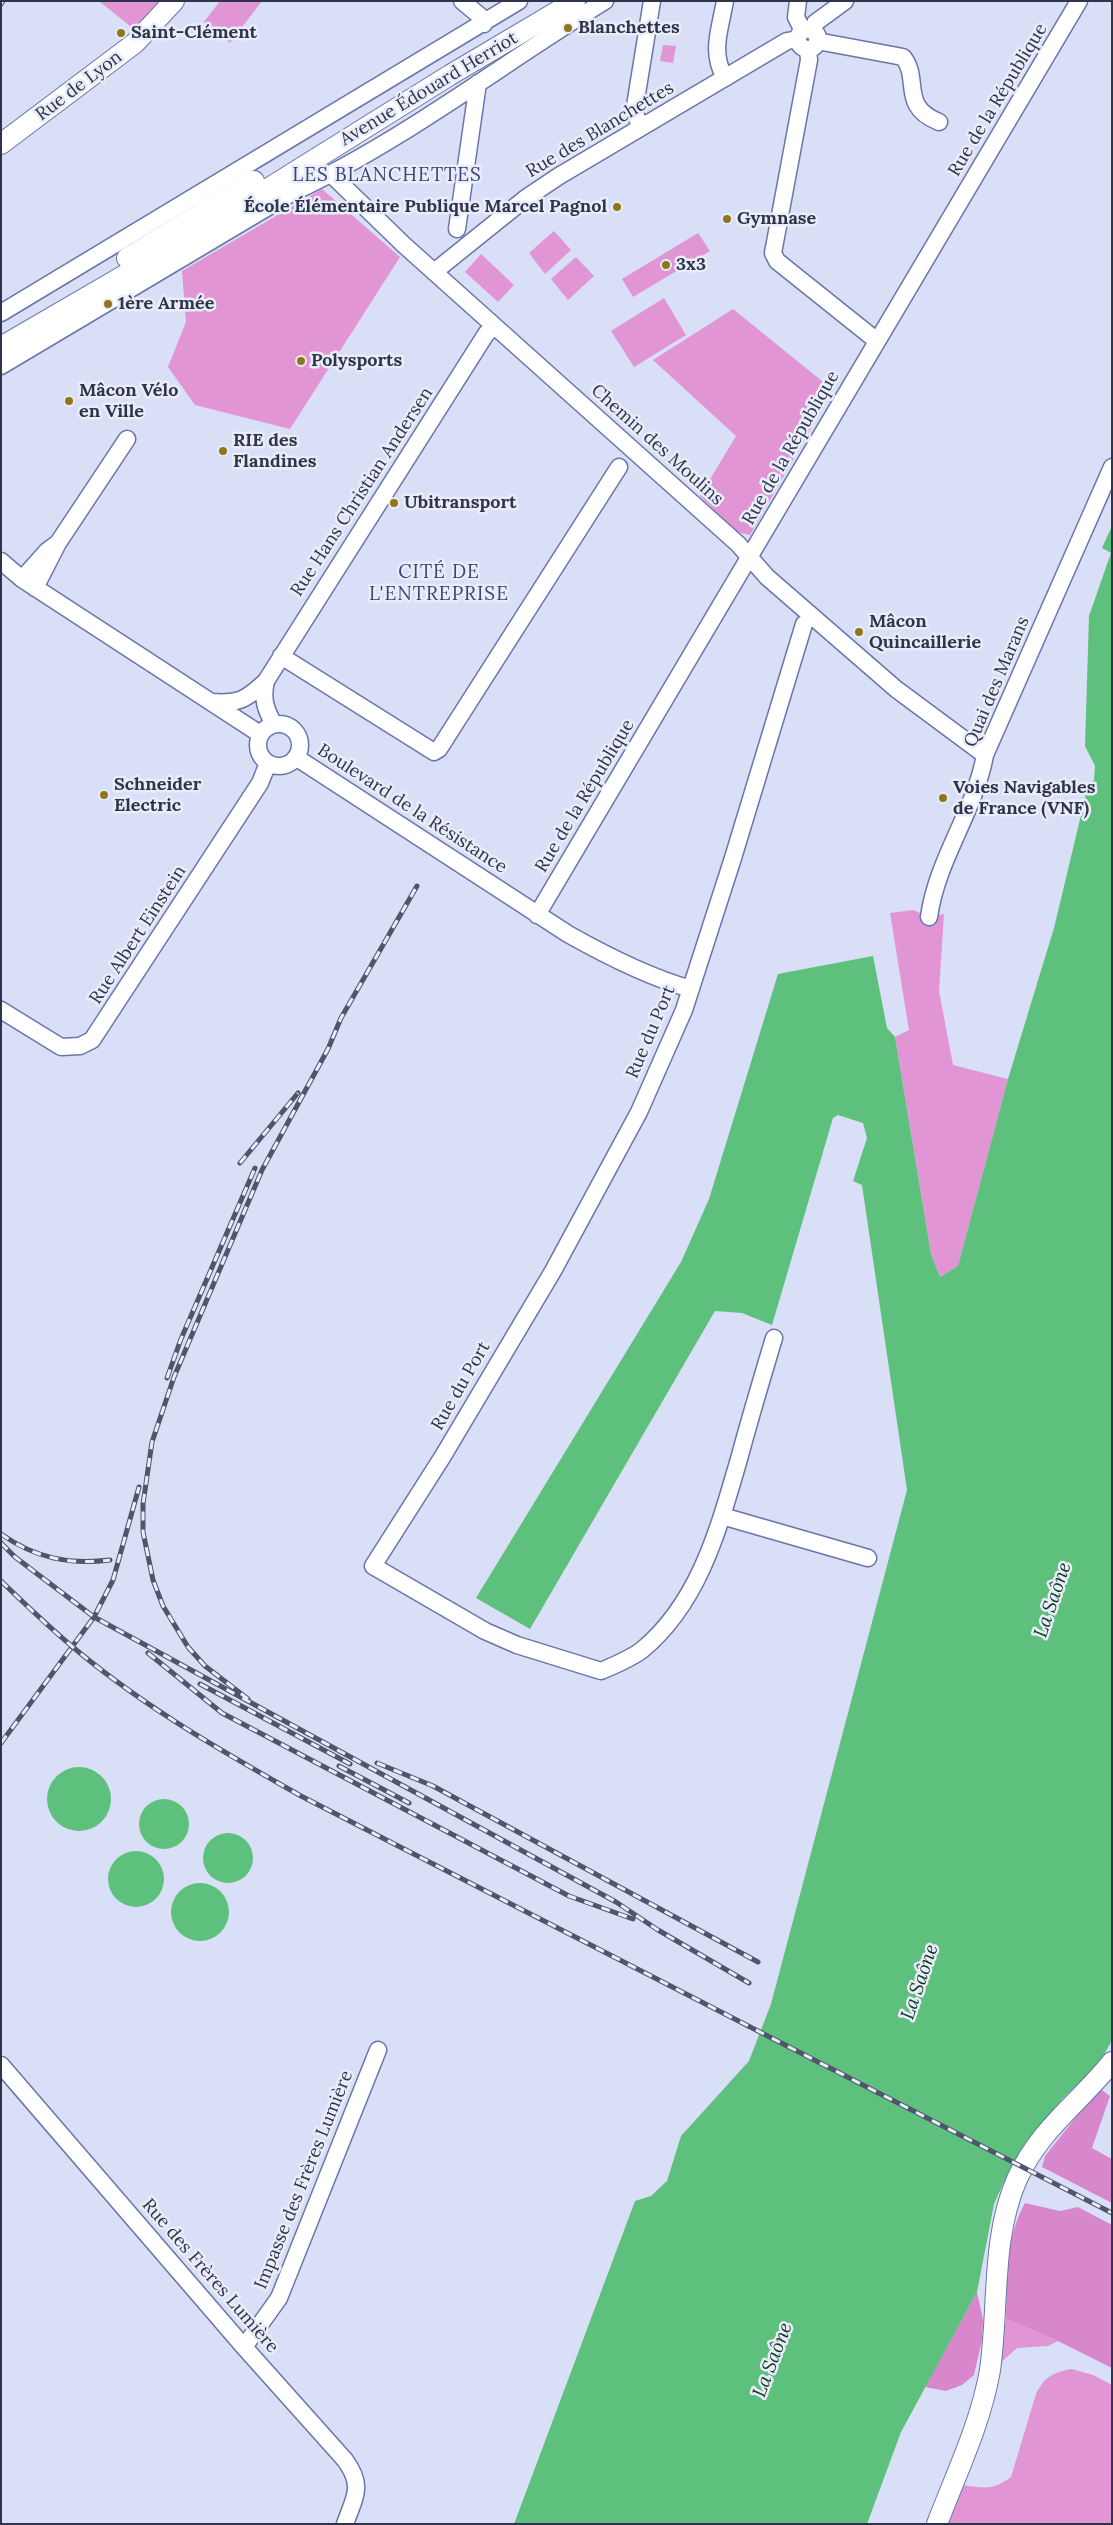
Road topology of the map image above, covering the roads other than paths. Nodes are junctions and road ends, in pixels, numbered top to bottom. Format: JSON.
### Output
{"nodes":[{"id":1,"x":174,"y":1,"type":"edge"},
{"id":2,"x":462,"y":1,"type":"edge"},
{"id":3,"x":520,"y":1,"type":"edge"},
{"id":4,"x":551,"y":1,"type":"edge"},
{"id":5,"x":575,"y":1,"type":"edge"},
{"id":6,"x":605,"y":1,"type":"edge"},
{"id":7,"x":652,"y":1,"type":"edge"},
{"id":8,"x":725,"y":1,"type":"edge"},
{"id":9,"x":798,"y":1,"type":"edge"},
{"id":10,"x":845,"y":1,"type":"edge"},
{"id":11,"x":1080,"y":1,"type":"edge"},
{"id":12,"x":484,"y":24,"type":"junction"},
{"id":13,"x":808,"y":38,"type":"junction"},
{"id":14,"x":725,"y":78,"type":"junction"},
{"id":15,"x":478,"y":82,"type":"junction"},
{"id":16,"x":939,"y":122,"type":"dead end"},
{"id":17,"x":641,"y":127,"type":"junction"},
{"id":18,"x":1,"y":144,"type":"edge"},
{"id":19,"x":334,"y":173,"type":"junction"},
{"id":20,"x":458,"y":229,"type":"dead end"},
{"id":21,"x":434,"y":272,"type":"junction"},
{"id":22,"x":1,"y":313,"type":"edge"},
{"id":23,"x":494,"y":326,"type":"junction"},
{"id":24,"x":1,"y":334,"type":"edge"},
{"id":25,"x":877,"y":341,"type":"junction"},
{"id":26,"x":1,"y":347,"type":"edge"},
{"id":27,"x":1,"y":366,"type":"edge"},
{"id":28,"x":127,"y":439,"type":"dead end"},
{"id":29,"x":618,"y":467,"type":"dead end"},
{"id":30,"x":1112,"y":467,"type":"edge"},
{"id":31,"x":751,"y":557,"type":"junction"},
{"id":32,"x":1,"y":561,"type":"edge"},
{"id":33,"x":29,"y":583,"type":"junction"},
{"id":34,"x":804,"y":624,"type":"dead end"},
{"id":35,"x":281,"y":656,"type":"junction"},
{"id":36,"x":266,"y":681,"type":"junction"},
{"id":37,"x":210,"y":702,"type":"junction"},
{"id":38,"x":274,"y":724,"type":"junction"},
{"id":39,"x":260,"y":734,"type":"junction"},
{"id":40,"x":985,"y":755,"type":"junction"},
{"id":41,"x":296,"y":758,"type":"junction"},
{"id":42,"x":268,"y":764,"type":"junction"},
{"id":43,"x":537,"y":915,"type":"junction"},
{"id":44,"x":929,"y":917,"type":"dead end"},
{"id":45,"x":691,"y":989,"type":"junction"},
{"id":46,"x":1,"y":1010,"type":"edge"},
{"id":47,"x":774,"y":1338,"type":"dead end"},
{"id":48,"x":722,"y":1516,"type":"junction"},
{"id":49,"x":868,"y":1558,"type":"dead end"},
{"id":50,"x":378,"y":2050,"type":"dead end"},
{"id":51,"x":1112,"y":2062,"type":"edge"},
{"id":52,"x":1,"y":2064,"type":"edge"},
{"id":53,"x":244,"y":2347,"type":"junction"},
{"id":54,"x":345,"y":2524,"type":"edge"},
{"id":55,"x":937,"y":2524,"type":"edge"}],
"edges":[{"from":1,"to":18,"type":"main road","name":"Rue de Lyon"},
{"from":2,"to":12,"type":"street"},
{"from":3,"to":12,"type":"street"},
{"from":4,"to":24,"type":"main road","name":"Avenue Édouard Herriot"},
{"from":5,"to":26,"type":"main road","name":"Avenue Édouard Herriot"},
{"from":6,"to":15,"type":"street"},
{"from":7,"to":17,"type":"street"},
{"from":8,"to":14,"type":"street"},
{"from":9,"to":13,"type":"street"},
{"from":10,"to":13,"type":"street","name":"Rue des Blanchettes"},
{"from":11,"to":25,"type":"street","name":"Rue de la République"},
{"from":12,"to":22,"type":"street"},
{"from":13,"to":14,"type":"street","name":"Rue des Blanchettes"},
{"from":13,"to":16,"type":"street"},
{"from":13,"to":25,"type":"street"},
{"from":14,"to":17,"type":"street","name":"Rue des Blanchettes"},
{"from":15,"to":19,"type":"street"},
{"from":15,"to":20,"type":"street"},
{"from":17,"to":21,"type":"street","name":"Rue des Blanchettes"},
{"from":19,"to":21,"type":"street","name":"Chemin des Moulins"},
{"from":19,"to":27,"type":"street"},
{"from":21,"to":23,"type":"street","name":"Chemin des Moulins"},
{"from":23,"to":31,"type":"street","name":"Chemin des Moulins"},
{"from":23,"to":35,"type":"street","name":"Rue Hans Christian Andersen"},
{"from":25,"to":31,"type":"street","name":"Rue de la République"},
{"from":28,"to":33,"type":"street"},
{"from":29,"to":35,"type":"street"},
{"from":30,"to":40,"type":"street","name":"Quai des Marans"},
{"from":31,"to":40,"type":"street","name":"Chemin des Moulins"},
{"from":31,"to":43,"type":"street","name":"Rue de la République"},
{"from":32,"to":33,"type":"street"},
{"from":33,"to":37,"type":"street"},
{"from":34,"to":45,"type":"street","name":"Rue du Port"},
{"from":35,"to":36,"type":"street","name":"Rue Hans Christian Andersen"},
{"from":36,"to":37,"type":"street","name":"Rue Hans Christian Andersen"},
{"from":36,"to":38,"type":"street","name":"Rue Hans Christian Andersen"},
{"from":37,"to":39,"type":"street"},
{"from":38,"to":39,"type":"street"},
{"from":38,"to":41,"type":"street"},
{"from":39,"to":42,"type":"street"},
{"from":40,"to":44,"type":"street","name":"Quai des Marans"},
{"from":41,"to":42,"type":"street"},
{"from":41,"to":43,"type":"street","name":"Boulevard de la Résistance"},
{"from":42,"to":46,"type":"street","name":"Rue Albert Einstein"},
{"from":43,"to":45,"type":"street","name":"Boulevard de la Résistance"},
{"from":45,"to":48,"type":"street","name":"Rue du Port"},
{"from":47,"to":48,"type":"street","name":"Rue du Port"},
{"from":48,"to":49,"type":"street"},
{"from":50,"to":53,"type":"street","name":"Impasse des Frères Lumière"},
{"from":51,"to":55,"type":"main road"},
{"from":52,"to":53,"type":"street","name":"Rue des Frères Lumière"},
{"from":53,"to":54,"type":"street","name":"Rue des Frères Lumière"}]}
